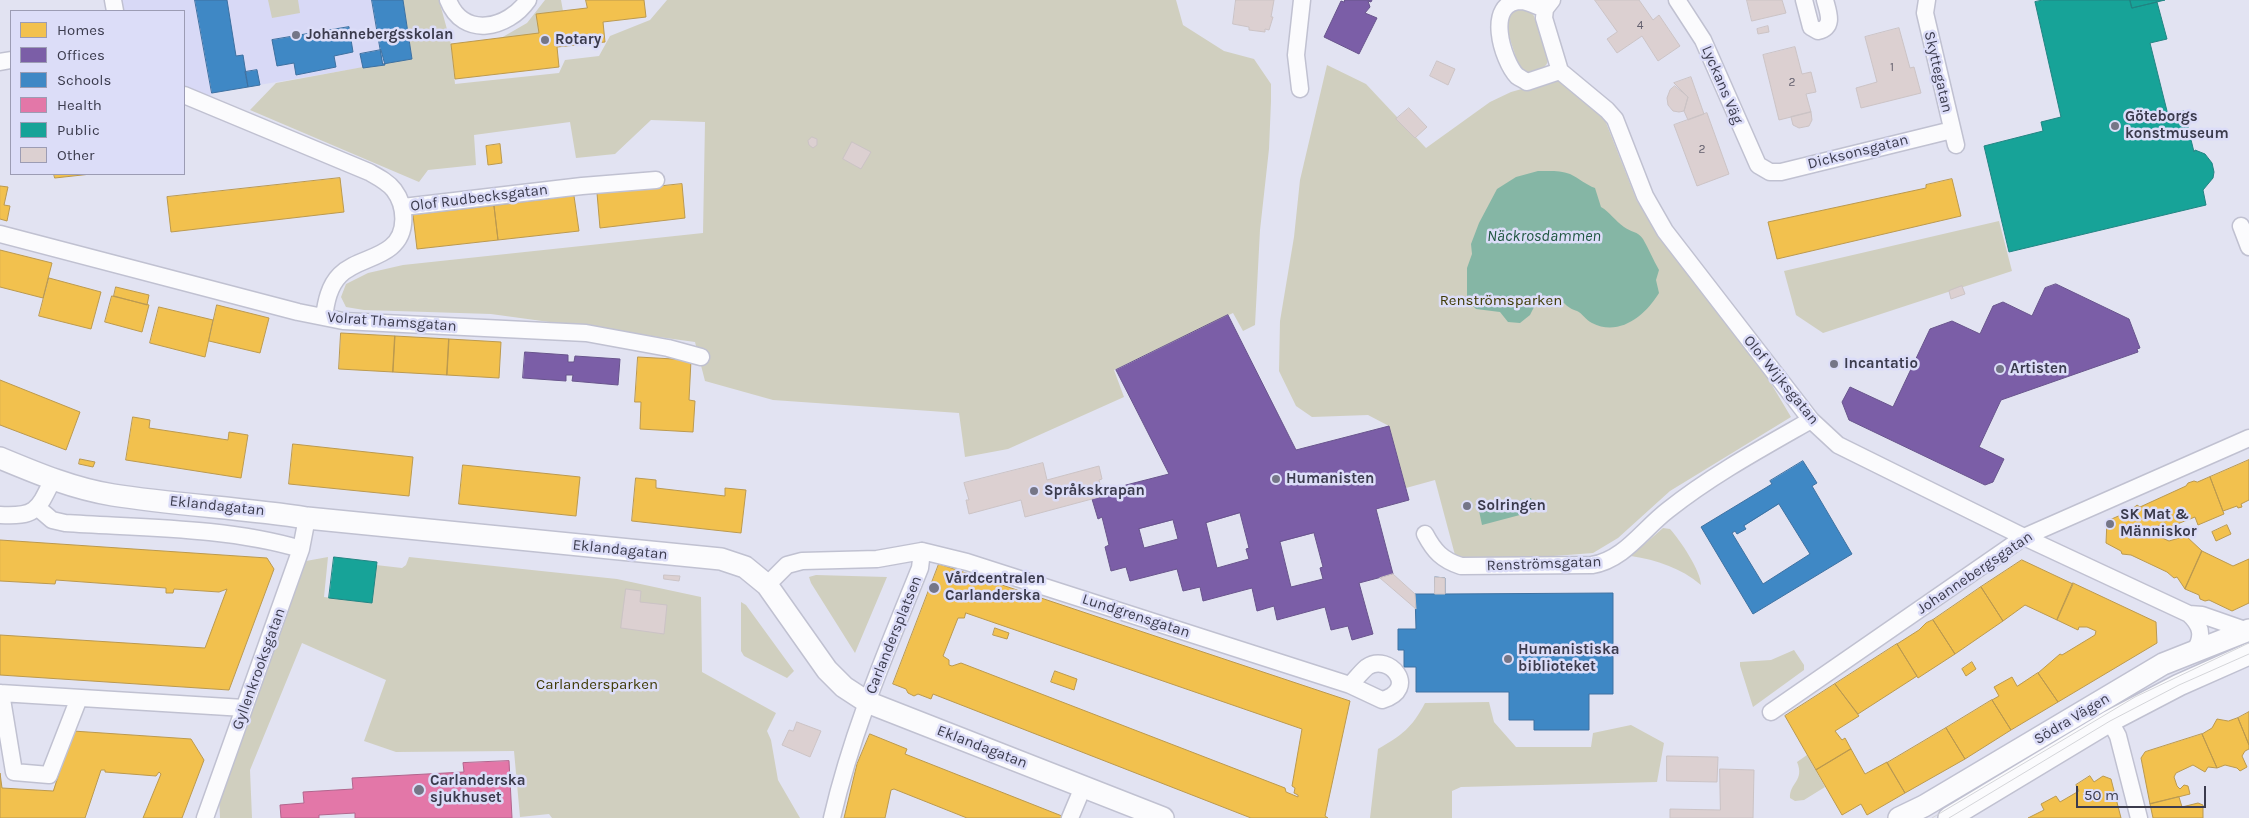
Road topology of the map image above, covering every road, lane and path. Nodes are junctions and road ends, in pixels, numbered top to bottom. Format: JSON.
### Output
{"nodes":[{"id":1,"x":448,"y":0,"type":"edge"},
{"id":2,"x":528,"y":0,"type":"edge"},
{"id":3,"x":1302,"y":0,"type":"edge"},
{"id":4,"x":1677,"y":0,"type":"edge"},
{"id":5,"x":1804,"y":0,"type":"edge"},
{"id":6,"x":1825,"y":0,"type":"edge"},
{"id":7,"x":1927,"y":0,"type":"edge"},
{"id":8,"x":1549,"y":5,"type":"edge"},
{"id":9,"x":1560,"y":71,"type":"junction"},
{"id":10,"x":1300,"y":89,"type":"dead end"},
{"id":11,"x":185,"y":95,"type":"edge"},
{"id":12,"x":1954,"y":137,"type":"joint"},
{"id":13,"x":1765,"y":171,"type":"joint"},
{"id":14,"x":656,"y":180,"type":"dead end"},
{"id":15,"x":403,"y":207,"type":"junction"},
{"id":16,"x":2241,"y":226,"type":"dead end"},
{"id":17,"x":0,"y":234,"type":"edge"},
{"id":18,"x":2249,"y":247,"type":"edge"},
{"id":19,"x":324,"y":317,"type":"junction"},
{"id":20,"x":701,"y":357,"type":"dead end"},
{"id":21,"x":1811,"y":420,"type":"junction"},
{"id":22,"x":2249,"y":438,"type":"edge"},
{"id":23,"x":0,"y":458,"type":"edge"},
{"id":24,"x":53,"y":479,"type":"junction"},
{"id":25,"x":38,"y":508,"type":"junction"},
{"id":26,"x":0,"y":515,"type":"edge"},
{"id":27,"x":307,"y":518,"type":"junction"},
{"id":28,"x":1425,"y":534,"type":"dead end"},
{"id":29,"x":2024,"y":537,"type":"junction"},
{"id":30,"x":301,"y":549,"type":"junction"},
{"id":31,"x":922,"y":551,"type":"junction"},
{"id":32,"x":767,"y":585,"type":"junction"},
{"id":33,"x":2189,"y":614,"type":"junction"},
{"id":34,"x":2247,"y":630,"type":"edge"},
{"id":35,"x":2195,"y":650,"type":"junction"},
{"id":36,"x":2249,"y":654,"type":"edge"},
{"id":37,"x":1350,"y":685,"type":"dead end"},
{"id":38,"x":0,"y":693,"type":"edge"},
{"id":39,"x":78,"y":698,"type":"junction"},
{"id":40,"x":867,"y":702,"type":"junction"},
{"id":41,"x":244,"y":708,"type":"junction"},
{"id":42,"x":1771,"y":712,"type":"dead end"},
{"id":43,"x":2110,"y":721,"type":"junction"},
{"id":44,"x":1083,"y":787,"type":"junction"},
{"id":45,"x":204,"y":818,"type":"edge"},
{"id":46,"x":832,"y":818,"type":"edge"},
{"id":47,"x":1070,"y":818,"type":"edge"},
{"id":48,"x":1163,"y":818,"type":"edge"},
{"id":49,"x":1899,"y":818,"type":"edge"},
{"id":50,"x":1949,"y":818,"type":"edge"},
{"id":51,"x":2139,"y":818,"type":"edge"}],
"edges":[{"from":1,"to":2,"type":"street"},
{"from":3,"to":10,"type":"street"},
{"from":4,"to":13,"type":"street","name":"Lyckans Väg"},
{"from":5,"to":6,"type":"street"},
{"from":7,"to":12,"type":"street","name":"Skyttegatan"},
{"from":8,"to":9,"type":"street"},
{"from":8,"to":9,"type":"street"},
{"from":9,"to":21,"type":"street","name":"Olof Wijksgatan"},
{"from":11,"to":15,"type":"street","name":"Olof Rudbecksgatan"},
{"from":12,"to":13,"type":"street","name":"Dicksonsgatan"},
{"from":14,"to":15,"type":"street","name":"Olof Rudbecksgatan"},
{"from":15,"to":19,"type":"street"},
{"from":16,"to":18,"type":"street"},
{"from":17,"to":19,"type":"street","name":"Volrat Thamsgatan"},
{"from":19,"to":20,"type":"street","name":"Volrat Thamsgatan"},
{"from":21,"to":28,"type":"street","name":"Renströmsgatan"},
{"from":21,"to":29,"type":"street","name":"Olof Wijksgatan"},
{"from":22,"to":29,"type":"street","name":"Johannebergsgatan"},
{"from":23,"to":24,"type":"street","name":"Eklandagatan"},
{"from":24,"to":25,"type":"street"},
{"from":24,"to":27,"type":"street","name":"Eklandagatan"},
{"from":25,"to":26,"type":"street"},
{"from":25,"to":30,"type":"street","name":"Eklandagatan"},
{"from":27,"to":30,"type":"street","name":"Gyllenkrooksgatan"},
{"from":27,"to":32,"type":"street","name":"Eklandagatan"},
{"from":29,"to":33,"type":"street","name":"Olof Wijksgatan"},
{"from":29,"to":42,"type":"street","name":"Johannebergsgatan"},
{"from":30,"to":41,"type":"street","name":"Gyllenkrooksgatan"},
{"from":31,"to":32,"type":"street","name":"Carlandersplatsen"},
{"from":31,"to":37,"type":"street","name":"Lundgrensgatan"},
{"from":31,"to":40,"type":"street","name":"Carlandersplatsen"},
{"from":32,"to":40,"type":"street","name":"Eklandagatan"},
{"from":33,"to":34,"type":"street","name":"Olof Wijksgatan"},
{"from":33,"to":35,"type":"street"},
{"from":34,"to":35,"type":"street","name":"Södra Vägen"},
{"from":35,"to":49,"type":"street","name":"Södra Vägen"},
{"from":36,"to":43,"type":"street","name":"Södra Vägen"},
{"from":38,"to":39,"type":"street"},
{"from":38,"to":39,"type":"street"},
{"from":39,"to":41,"type":"street"},
{"from":40,"to":44,"type":"street","name":"Eklandagatan"},
{"from":40,"to":46,"type":"street","name":"Carlandersplatsen"},
{"from":41,"to":45,"type":"street","name":"Gyllenkrooksgatan"},
{"from":43,"to":50,"type":"street","name":"Södra Vägen"},
{"from":43,"to":51,"type":"street"},
{"from":44,"to":47,"type":"street"},
{"from":44,"to":48,"type":"street","name":"Eklandagatan"}]}
